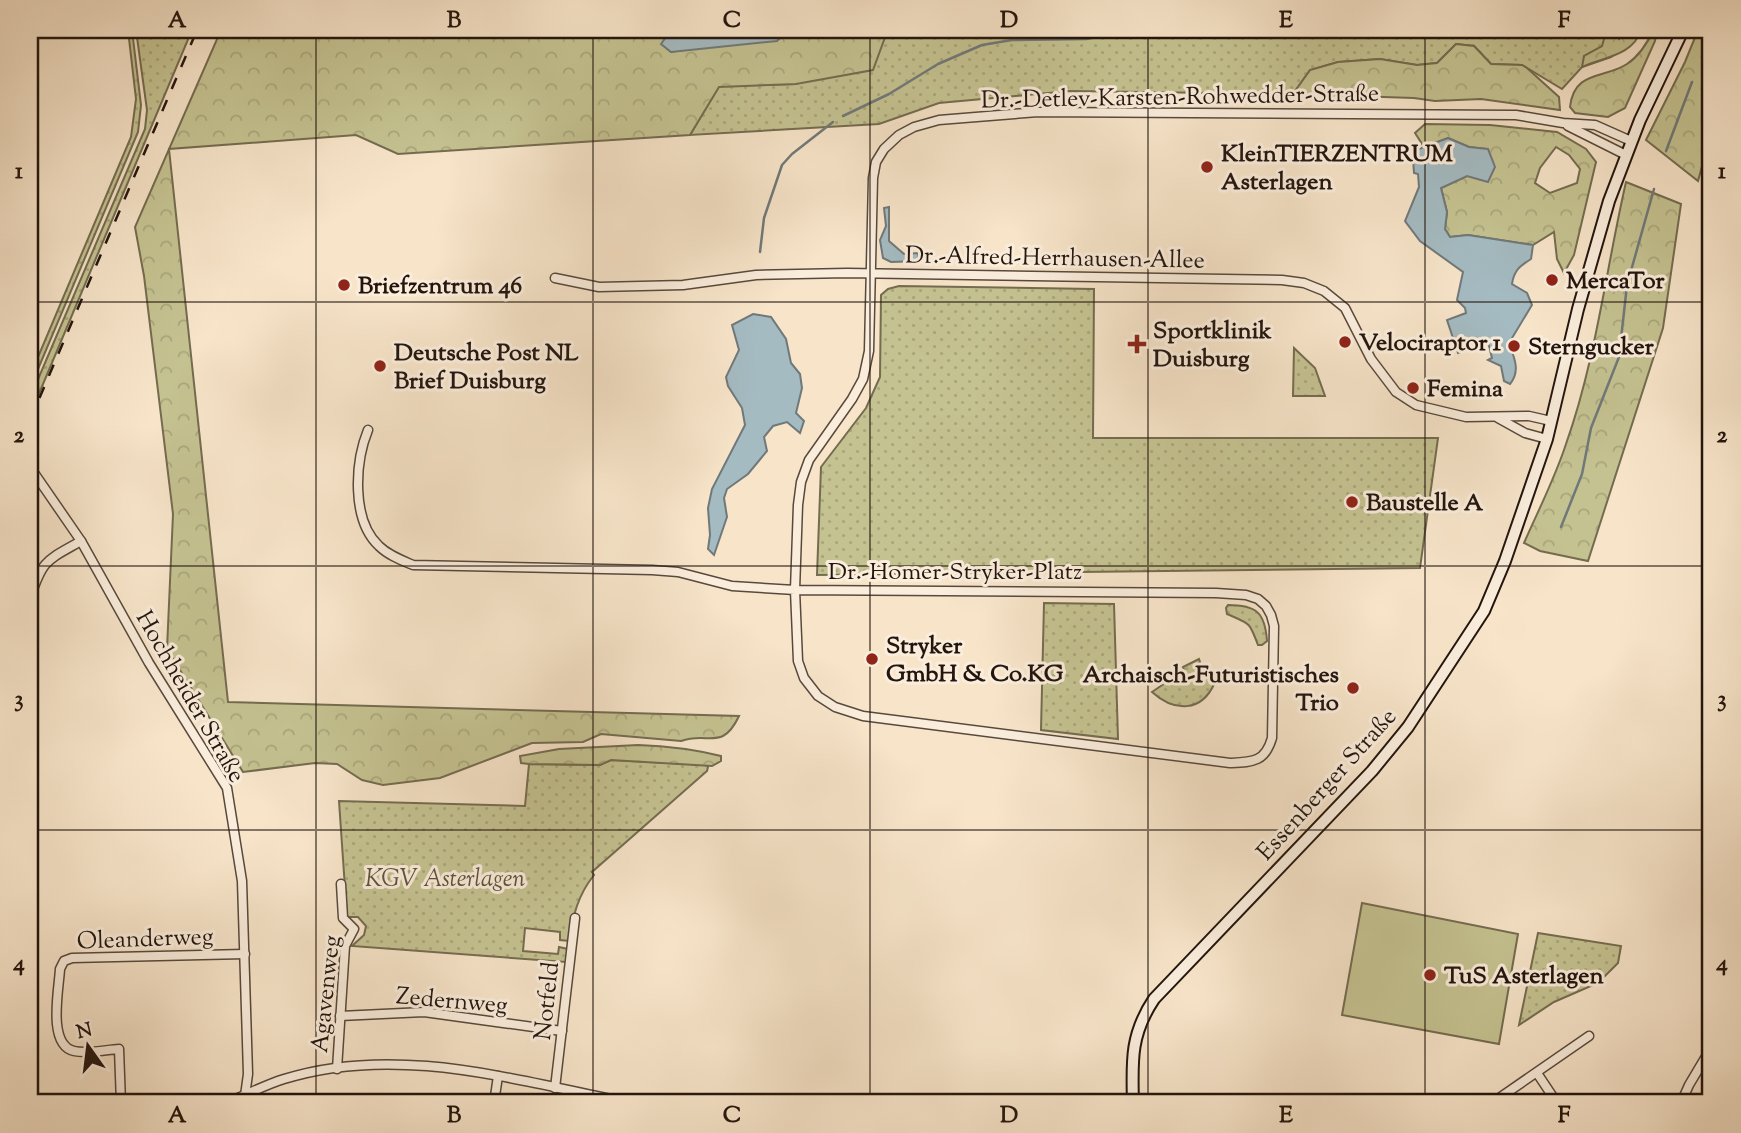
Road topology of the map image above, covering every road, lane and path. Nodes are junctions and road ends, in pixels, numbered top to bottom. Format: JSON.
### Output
{"nodes":[{"id":1,"x":1683,"y":30,"type":"edge"},
{"id":2,"x":1563,"y":123,"type":"junction"},
{"id":3,"x":1631,"y":141,"type":"junction"},
{"id":4,"x":1626,"y":155,"type":"junction"},
{"id":5,"x":870,"y":274,"type":"junction"},
{"id":6,"x":555,"y":278,"type":"dead end"},
{"id":7,"x":1495,"y":416,"type":"junction"},
{"id":8,"x":1551,"y":421,"type":"junction"},
{"id":9,"x":368,"y":430,"type":"dead end"},
{"id":10,"x":1547,"y":439,"type":"junction"},
{"id":11,"x":30,"y":467,"type":"edge"},
{"id":12,"x":81,"y":541,"type":"junction"},
{"id":13,"x":795,"y":590,"type":"junction"},
{"id":14,"x":1115,"y":592,"type":"joint"},
{"id":15,"x":30,"y":598,"type":"edge"},
{"id":16,"x":341,"y":884,"type":"dead end"},
{"id":17,"x":575,"y":918,"type":"dead end"},
{"id":18,"x":245,"y":954,"type":"junction"},
{"id":19,"x":340,"y":1016,"type":"junction"},
{"id":20,"x":562,"y":1031,"type":"junction"},
{"id":21,"x":1589,"y":1036,"type":"dead end"},
{"id":22,"x":1711,"y":1048,"type":"edge"},
{"id":23,"x":337,"y":1069,"type":"junction"},
{"id":24,"x":1537,"y":1073,"type":"junction"},
{"id":25,"x":498,"y":1076,"type":"junction"},
{"id":26,"x":555,"y":1088,"type":"junction"},
{"id":27,"x":245,"y":1100,"type":"edge"},
{"id":28,"x":121,"y":1103,"type":"edge"},
{"id":29,"x":225,"y":1103,"type":"edge"},
{"id":30,"x":494,"y":1103,"type":"edge"},
{"id":31,"x":632,"y":1103,"type":"edge"},
{"id":32,"x":1133,"y":1103,"type":"edge"},
{"id":33,"x":1492,"y":1103,"type":"edge"},
{"id":34,"x":1557,"y":1103,"type":"edge"},
{"id":35,"x":1681,"y":1103,"type":"edge"}],
"edges":[{"from":1,"to":3,"type":"main road","name":"Essenberger Straße"},
{"from":2,"to":3,"type":"street","name":"Dr.-Detlev-Karsten-Rohwedder-Straße"},
{"from":2,"to":4,"type":"street","name":"Dr.-Detlev-Karsten-Rohwedder-Straße"},
{"from":2,"to":5,"type":"street","name":"Dr.-Detlev-Karsten-Rohwedder-Straße"},
{"from":3,"to":4,"type":"main road","name":"Essenberger Straße"},
{"from":4,"to":8,"type":"main road","name":"Essenberger Straße"},
{"from":5,"to":6,"type":"street","name":"Dr.-Alfred-Herrhausen-Allee"},
{"from":5,"to":7,"type":"street","name":"Dr.-Alfred-Herrhausen-Allee"},
{"from":5,"to":13,"type":"street","name":"Dr.-Detlev-Karsten-Rohwedder-Straße"},
{"from":7,"to":8,"type":"street","name":"Dr.-Alfred-Herrhausen-Allee"},
{"from":7,"to":10,"type":"street","name":"Dr.-Alfred-Herrhausen-Allee"},
{"from":8,"to":10,"type":"main road","name":"Essenberger Straße"},
{"from":9,"to":13,"type":"street"},
{"from":10,"to":32,"type":"main road","name":"Essenberger Straße"},
{"from":11,"to":12,"type":"street","name":"Hochheider Straße"},
{"from":12,"to":15,"type":"street"},
{"from":12,"to":18,"type":"street","name":"Hochheider Straße"},
{"from":13,"to":14,"type":"street","name":"Dr.-Homer-Stryker-Platz"},
{"from":13,"to":14,"type":"street","name":"Dr.-Detlev-Karsten-Rohwedder-Straße"},
{"from":16,"to":19,"type":"street","name":"Agavenweg"},
{"from":17,"to":20,"type":"street","name":"Notfeld"},
{"from":18,"to":27,"type":"street","name":"Hochheider Straße"},
{"from":18,"to":28,"type":"street","name":"Oleanderweg"},
{"from":19,"to":20,"type":"street","name":"Zedernweg"},
{"from":19,"to":23,"type":"street","name":"Agavenweg"},
{"from":20,"to":26,"type":"street","name":"Notfeld"},
{"from":21,"to":24,"type":"street"},
{"from":22,"to":35,"type":"street"},
{"from":23,"to":25,"type":"street"},
{"from":23,"to":27,"type":"street"},
{"from":24,"to":33,"type":"street"},
{"from":24,"to":34,"type":"street"},
{"from":25,"to":26,"type":"street"},
{"from":25,"to":30,"type":"street"},
{"from":26,"to":31,"type":"street"},
{"from":27,"to":29,"type":"street"}]}
